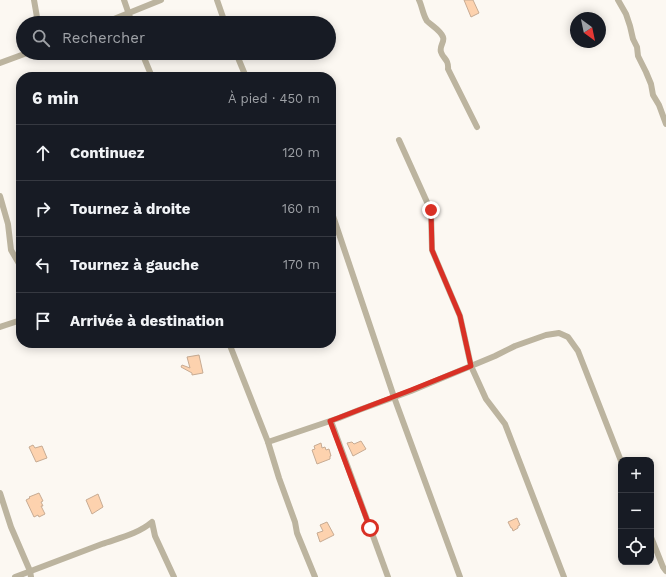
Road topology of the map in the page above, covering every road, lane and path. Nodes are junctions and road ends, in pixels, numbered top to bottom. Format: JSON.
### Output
{"nodes":[{"id":1,"x":34,"y":0,"type":"edge"},
{"id":2,"x":124,"y":0,"type":"edge"},
{"id":3,"x":161,"y":0,"type":"edge"},
{"id":4,"x":217,"y":0,"type":"edge"},
{"id":5,"x":419,"y":0,"type":"edge"},
{"id":6,"x":618,"y":0,"type":"edge"},
{"id":7,"x":129,"y":14,"type":"junction"},
{"id":8,"x":37,"y":16,"type":"edge"},
{"id":9,"x":123,"y":16,"type":"edge"},
{"id":10,"x":223,"y":16,"type":"edge"},
{"id":11,"x":16,"y":57,"type":"edge"},
{"id":12,"x":145,"y":60,"type":"edge"},
{"id":13,"x":239,"y":60,"type":"edge"},
{"id":14,"x":0,"y":63,"type":"edge"},
{"id":15,"x":150,"y":72,"type":"edge"},
{"id":16,"x":244,"y":72,"type":"edge"},
{"id":17,"x":666,"y":124,"type":"edge"},
{"id":18,"x":477,"y":127,"type":"dead end"},
{"id":19,"x":399,"y":140,"type":"dead end"},
{"id":20,"x":0,"y":196,"type":"edge"},
{"id":21,"x":336,"y":225,"type":"edge"},
{"id":22,"x":16,"y":258,"type":"edge"},
{"id":23,"x":16,"y":322,"type":"edge"},
{"id":24,"x":0,"y":327,"type":"edge"},
{"id":25,"x":230,"y":348,"type":"edge"},
{"id":26,"x":471,"y":366,"type":"junction"},
{"id":27,"x":394,"y":396,"type":"junction"},
{"id":28,"x":330,"y":421,"type":"junction"},
{"id":29,"x":268,"y":442,"type":"junction"},
{"id":30,"x":619,"y":457,"type":"edge"},
{"id":31,"x":0,"y":492,"type":"edge"},
{"id":32,"x":654,"y":544,"type":"edge"},
{"id":33,"x":666,"y":571,"type":"edge"},
{"id":34,"x":30,"y":574,"type":"edge"},
{"id":35,"x":15,"y":577,"type":"edge"},
{"id":36,"x":174,"y":577,"type":"edge"},
{"id":37,"x":315,"y":577,"type":"edge"},
{"id":38,"x":388,"y":577,"type":"edge"},
{"id":39,"x":460,"y":577,"type":"edge"},
{"id":40,"x":564,"y":577,"type":"edge"}],
"edges":[{"from":1,"to":8,"type":"street"},
{"from":2,"to":7,"type":"street"},
{"from":3,"to":7,"type":"street"},
{"from":4,"to":10,"type":"street"},
{"from":5,"to":18,"type":"street"},
{"from":6,"to":17,"type":"street"},
{"from":7,"to":9,"type":"street"},
{"from":11,"to":14,"type":"street"},
{"from":12,"to":15,"type":"street"},
{"from":13,"to":16,"type":"street"},
{"from":19,"to":26,"type":"street"},
{"from":20,"to":22,"type":"street"},
{"from":21,"to":27,"type":"street"},
{"from":23,"to":24,"type":"street"},
{"from":25,"to":29,"type":"street"},
{"from":26,"to":27,"type":"street"},
{"from":26,"to":30,"type":"street"},
{"from":26,"to":40,"type":"street"},
{"from":27,"to":28,"type":"street"},
{"from":27,"to":39,"type":"street"},
{"from":28,"to":29,"type":"street"},
{"from":28,"to":38,"type":"street"},
{"from":29,"to":37,"type":"street"},
{"from":31,"to":34,"type":"street"},
{"from":32,"to":33,"type":"street"},
{"from":34,"to":35,"type":"street"},
{"from":34,"to":36,"type":"street"}]}
